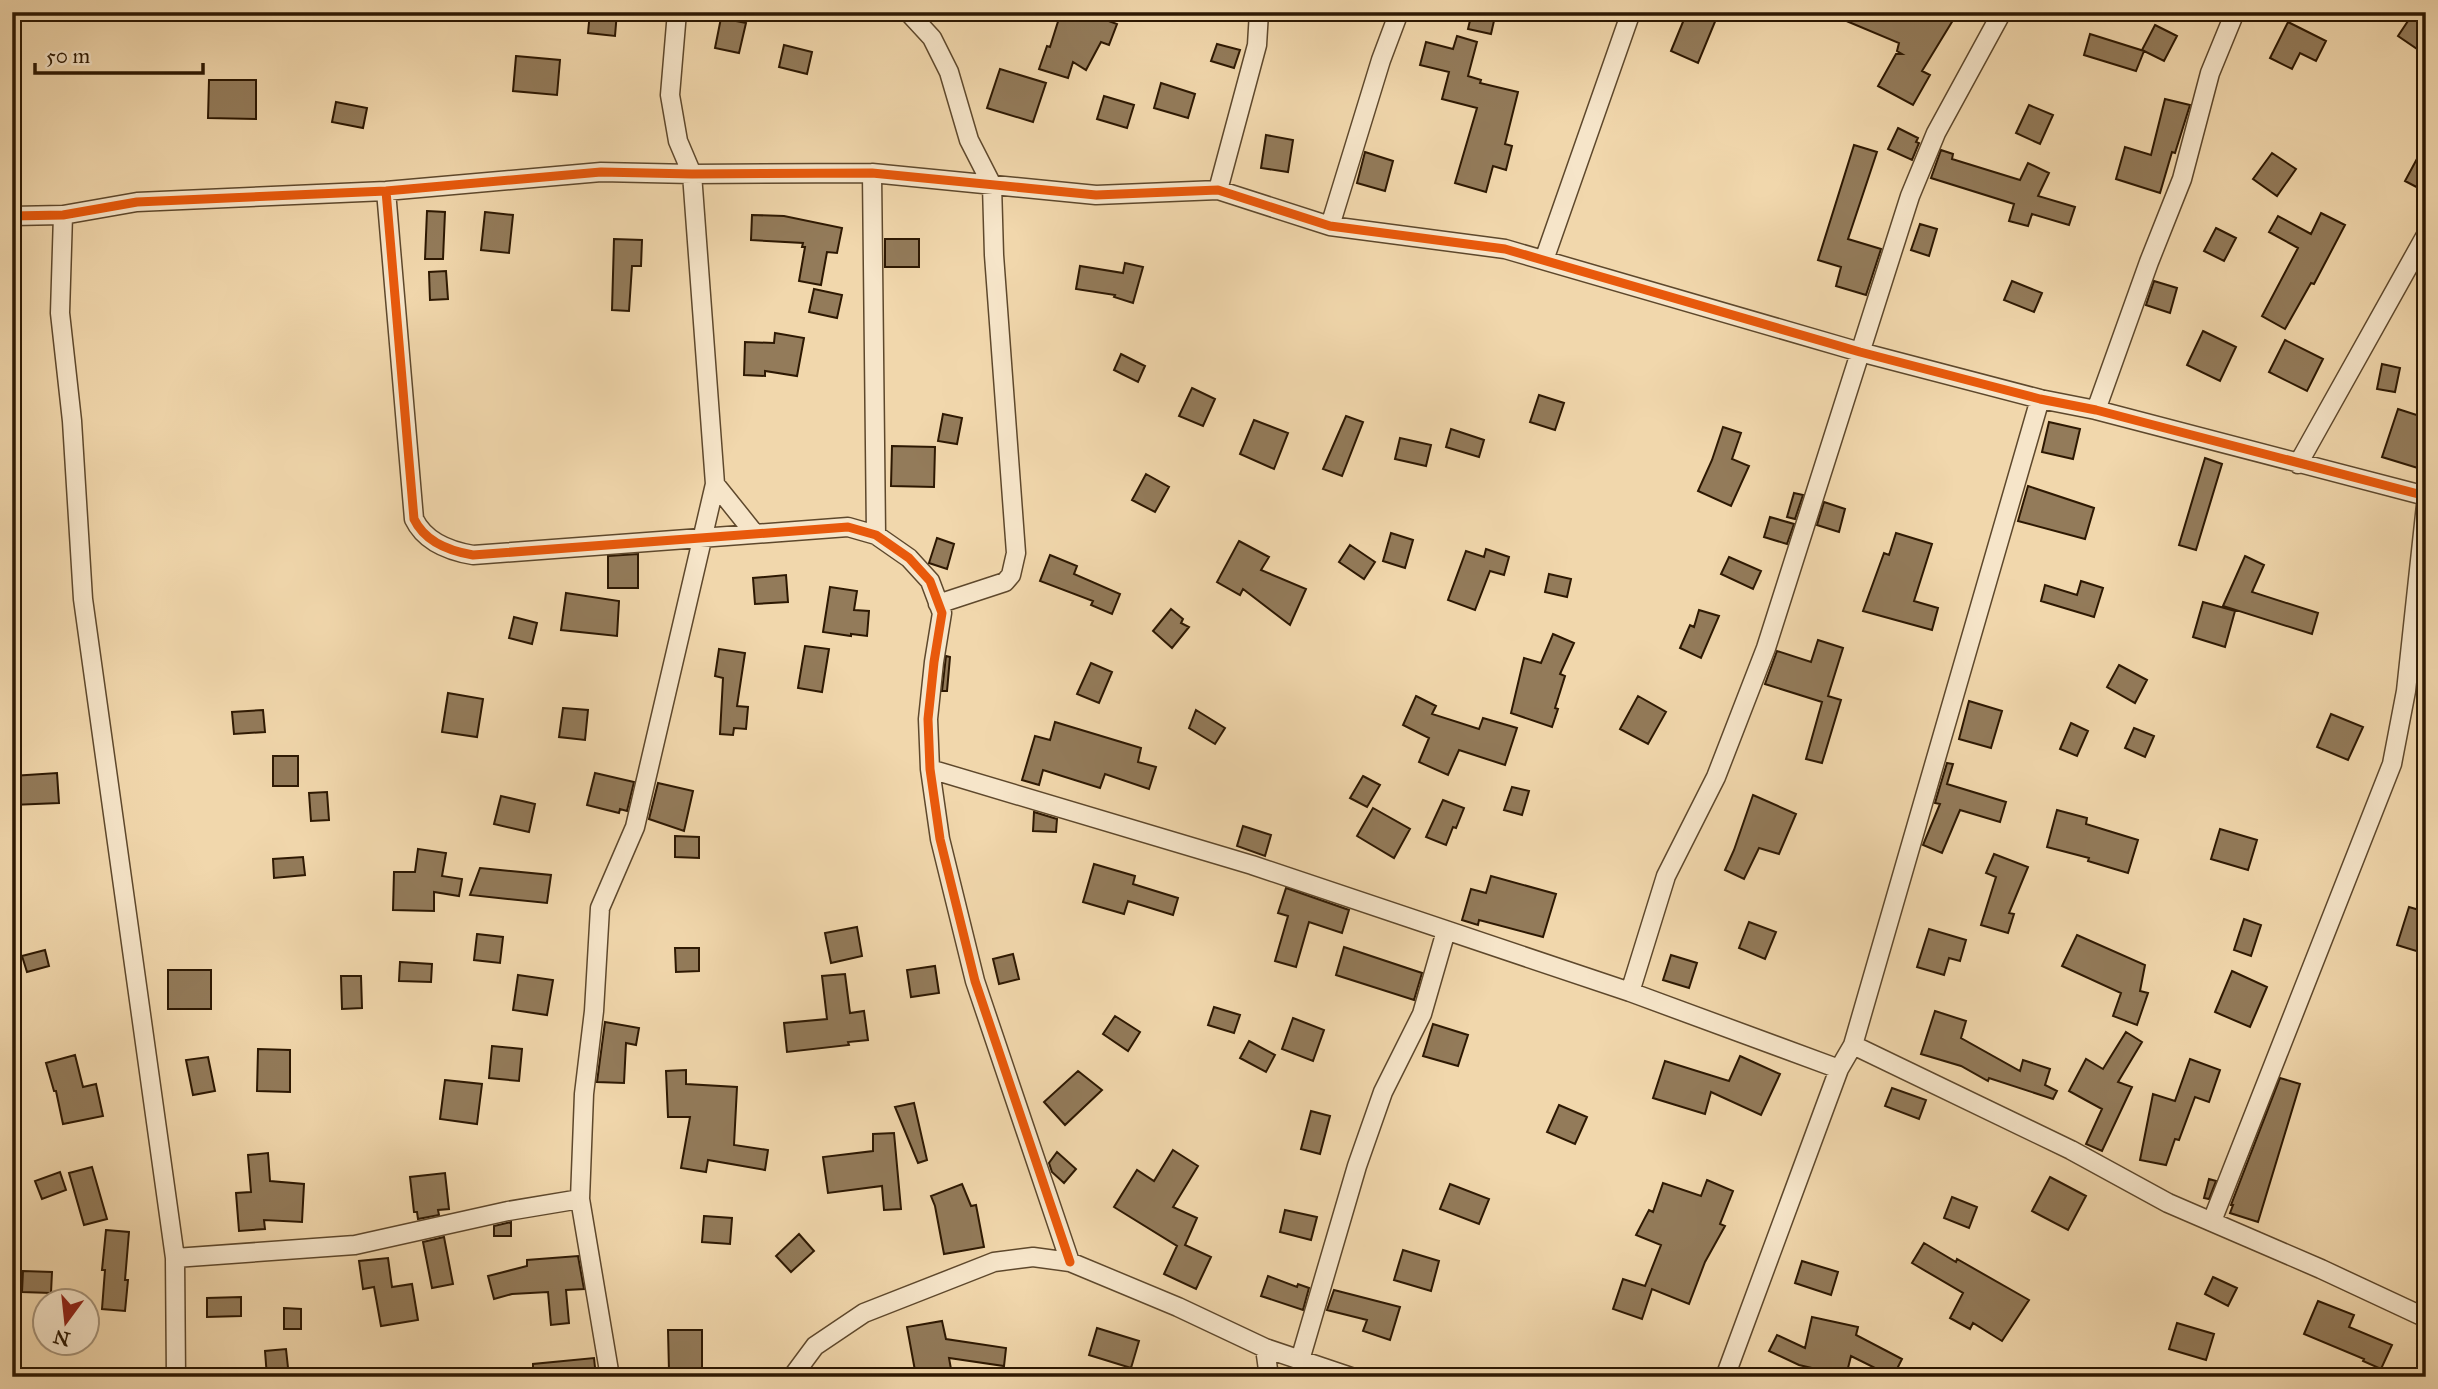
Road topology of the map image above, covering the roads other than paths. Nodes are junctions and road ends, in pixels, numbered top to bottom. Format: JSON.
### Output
{"nodes":[{"id":1,"x":677,"y":12,"type":"edge"},
{"id":2,"x":908,"y":12,"type":"edge"},
{"id":3,"x":1259,"y":12,"type":"edge"},
{"id":4,"x":1399,"y":12,"type":"edge"},
{"id":5,"x":1630,"y":12,"type":"edge"},
{"id":6,"x":2002,"y":12,"type":"edge"},
{"id":7,"x":2235,"y":12,"type":"edge"},
{"id":8,"x":872,"y":173,"type":"junction"},
{"id":9,"x":692,"y":174,"type":"junction"},
{"id":10,"x":992,"y":185,"type":"junction"},
{"id":11,"x":1218,"y":190,"type":"junction"},
{"id":12,"x":386,"y":191,"type":"junction"},
{"id":13,"x":63,"y":215,"type":"junction"},
{"id":14,"x":12,"y":216,"type":"edge"},
{"id":15,"x":1330,"y":226,"type":"junction"},
{"id":16,"x":2426,"y":235,"type":"edge"},
{"id":17,"x":1544,"y":260,"type":"junction"},
{"id":18,"x":1860,"y":352,"type":"junction"},
{"id":19,"x":2040,"y":400,"type":"junction"},
{"id":20,"x":2096,"y":410,"type":"junction"},
{"id":21,"x":2298,"y":464,"type":"junction"},
{"id":22,"x":715,"y":484,"type":"junction"},
{"id":23,"x":2426,"y":496,"type":"edge"},
{"id":24,"x":2426,"y":505,"type":"edge"},
{"id":25,"x":755,"y":534,"type":"junction"},
{"id":26,"x":876,"y":535,"type":"junction"},
{"id":27,"x":701,"y":539,"type":"junction"},
{"id":28,"x":938,"y":604,"type":"junction"},
{"id":29,"x":930,"y":769,"type":"junction"},
{"id":30,"x":1446,"y":931,"type":"junction"},
{"id":31,"x":1630,"y":992,"type":"junction"},
{"id":32,"x":1853,"y":1045,"type":"junction"},
{"id":33,"x":1839,"y":1069,"type":"junction"},
{"id":34,"x":580,"y":1199,"type":"junction"},
{"id":35,"x":2212,"y":1221,"type":"junction"},
{"id":36,"x":175,"y":1258,"type":"junction"},
{"id":37,"x":1070,"y":1262,"type":"junction"},
{"id":38,"x":2426,"y":1318,"type":"edge"},
{"id":39,"x":1265,"y":1348,"type":"junction"},
{"id":40,"x":1300,"y":1360,"type":"junction"},
{"id":41,"x":176,"y":1377,"type":"edge"},
{"id":42,"x":610,"y":1377,"type":"edge"},
{"id":43,"x":792,"y":1377,"type":"edge"},
{"id":44,"x":1269,"y":1377,"type":"edge"},
{"id":45,"x":1351,"y":1377,"type":"edge"},
{"id":46,"x":1725,"y":1377,"type":"edge"}],
"edges":[{"from":1,"to":9,"type":"street"},
{"from":2,"to":10,"type":"street"},
{"from":3,"to":11,"type":"street"},
{"from":4,"to":15,"type":"street"},
{"from":5,"to":17,"type":"street"},
{"from":6,"to":18,"type":"street"},
{"from":7,"to":20,"type":"street"},
{"from":8,"to":9,"type":"street"},
{"from":8,"to":10,"type":"street"},
{"from":8,"to":26,"type":"street"},
{"from":9,"to":12,"type":"street"},
{"from":9,"to":22,"type":"street"},
{"from":10,"to":11,"type":"street"},
{"from":10,"to":28,"type":"street"},
{"from":11,"to":15,"type":"street"},
{"from":12,"to":13,"type":"street"},
{"from":12,"to":27,"type":"street"},
{"from":13,"to":14,"type":"street"},
{"from":13,"to":36,"type":"street"},
{"from":15,"to":17,"type":"street"},
{"from":16,"to":21,"type":"street"},
{"from":17,"to":18,"type":"street"},
{"from":18,"to":19,"type":"street"},
{"from":18,"to":31,"type":"street"},
{"from":19,"to":20,"type":"street"},
{"from":19,"to":32,"type":"street"},
{"from":20,"to":21,"type":"street"},
{"from":21,"to":23,"type":"street"},
{"from":22,"to":25,"type":"street"},
{"from":22,"to":27,"type":"street"},
{"from":24,"to":35,"type":"street"},
{"from":25,"to":26,"type":"street"},
{"from":25,"to":27,"type":"street"},
{"from":26,"to":28,"type":"street"},
{"from":27,"to":34,"type":"street"},
{"from":28,"to":29,"type":"street"},
{"from":29,"to":30,"type":"street"},
{"from":29,"to":37,"type":"street"},
{"from":30,"to":31,"type":"street"},
{"from":30,"to":40,"type":"street"},
{"from":31,"to":33,"type":"street"},
{"from":32,"to":33,"type":"street"},
{"from":32,"to":35,"type":"street"},
{"from":33,"to":46,"type":"street"},
{"from":34,"to":36,"type":"street"},
{"from":34,"to":42,"type":"street"},
{"from":35,"to":38,"type":"street"},
{"from":36,"to":41,"type":"street"},
{"from":37,"to":39,"type":"street"},
{"from":37,"to":43,"type":"street"},
{"from":39,"to":40,"type":"street"},
{"from":39,"to":44,"type":"street"},
{"from":40,"to":45,"type":"street"}]}
